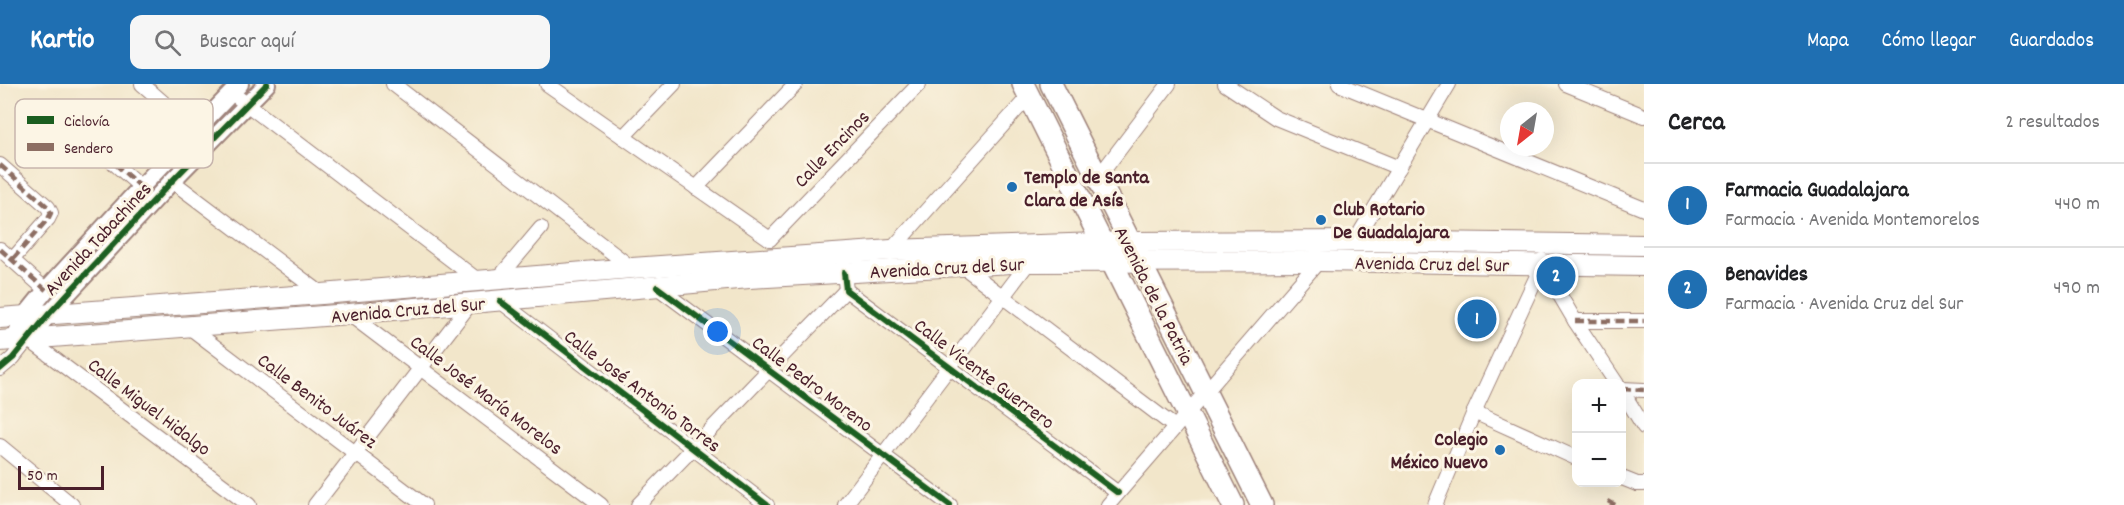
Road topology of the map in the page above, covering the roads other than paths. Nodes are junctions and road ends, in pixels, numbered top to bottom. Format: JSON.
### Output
{"nodes":[{"id":1,"x":142,"y":84,"type":"edge"},
{"id":2,"x":267,"y":84,"type":"edge"},
{"id":3,"x":393,"y":84,"type":"edge"},
{"id":4,"x":674,"y":84,"type":"edge"},
{"id":5,"x":796,"y":84,"type":"edge"},
{"id":6,"x":919,"y":84,"type":"edge"},
{"id":7,"x":1051,"y":84,"type":"edge"},
{"id":8,"x":1169,"y":84,"type":"edge"},
{"id":9,"x":1225,"y":84,"type":"edge"},
{"id":10,"x":1339,"y":84,"type":"edge"},
{"id":11,"x":1449,"y":84,"type":"edge"},
{"id":12,"x":1566,"y":84,"type":"edge"},
{"id":13,"x":549,"y":85,"type":"edge"},
{"id":14,"x":236,"y":88,"type":"edge"},
{"id":15,"x":1026,"y":90,"type":"edge"},
{"id":16,"x":160,"y":99,"type":"edge"},
{"id":17,"x":247,"y":104,"type":"junction"},
{"id":18,"x":213,"y":112,"type":"edge"},
{"id":19,"x":1644,"y":116,"type":"edge"},
{"id":20,"x":1428,"y":122,"type":"junction"},
{"id":21,"x":623,"y":137,"type":"junction"},
{"id":22,"x":213,"y":139,"type":"edge"},
{"id":23,"x":0,"y":165,"type":"edge"},
{"id":24,"x":120,"y":168,"type":"edge"},
{"id":25,"x":159,"y":168,"type":"edge"},
{"id":26,"x":185,"y":168,"type":"edge"},
{"id":27,"x":1399,"y":168,"type":"junction"},
{"id":28,"x":1097,"y":179,"type":"junction"},
{"id":29,"x":172,"y":181,"type":"junction"},
{"id":30,"x":141,"y":187,"type":"junction"},
{"id":31,"x":696,"y":188,"type":"junction"},
{"id":32,"x":1644,"y":209,"type":"edge"},
{"id":33,"x":541,"y":228,"type":"dead end"},
{"id":34,"x":1355,"y":241,"type":"junction"},
{"id":35,"x":1103,"y":242,"type":"junction"},
{"id":36,"x":1129,"y":242,"type":"junction"},
{"id":37,"x":1541,"y":245,"type":"junction"},
{"id":38,"x":1644,"y":245,"type":"edge"},
{"id":39,"x":774,"y":248,"type":"junction"},
{"id":40,"x":0,"y":249,"type":"edge"},
{"id":41,"x":891,"y":250,"type":"junction"},
{"id":42,"x":12,"y":260,"type":"junction"},
{"id":43,"x":1319,"y":261,"type":"junction"},
{"id":44,"x":1029,"y":262,"type":"junction"},
{"id":45,"x":1113,"y":262,"type":"junction"},
{"id":46,"x":1138,"y":262,"type":"junction"},
{"id":47,"x":961,"y":265,"type":"junction"},
{"id":48,"x":1542,"y":265,"type":"junction"},
{"id":49,"x":1644,"y":266,"type":"edge"},
{"id":50,"x":632,"y":268,"type":"junction"},
{"id":51,"x":488,"y":280,"type":"junction"},
{"id":52,"x":845,"y":281,"type":"junction"},
{"id":53,"x":657,"y":287,"type":"junction"},
{"id":54,"x":46,"y":290,"type":"junction"},
{"id":55,"x":322,"y":294,"type":"junction"},
{"id":56,"x":1003,"y":297,"type":"junction"},
{"id":57,"x":500,"y":301,"type":"junction"},
{"id":58,"x":470,"y":304,"type":"junction"},
{"id":59,"x":48,"y":314,"type":"junction"},
{"id":60,"x":349,"y":314,"type":"junction"},
{"id":61,"x":25,"y":316,"type":"junction"},
{"id":62,"x":0,"y":318,"type":"edge"},
{"id":63,"x":1575,"y":321,"type":"junction"},
{"id":64,"x":1644,"y":321,"type":"edge"},
{"id":65,"x":189,"y":327,"type":"junction"},
{"id":66,"x":14,"y":345,"type":"edge"},
{"id":67,"x":421,"y":367,"type":"junction"},
{"id":68,"x":949,"y":367,"type":"junction"},
{"id":69,"x":0,"y":369,"type":"edge"},
{"id":70,"x":769,"y":370,"type":"junction"},
{"id":71,"x":1614,"y":379,"type":"edge"},
{"id":72,"x":1626,"y":390,"type":"edge"},
{"id":73,"x":1644,"y":390,"type":"edge"},
{"id":74,"x":1205,"y":394,"type":"junction"},
{"id":75,"x":1626,"y":397,"type":"edge"},
{"id":76,"x":1474,"y":412,"type":"junction"},
{"id":77,"x":1180,"y":420,"type":"junction"},
{"id":78,"x":1644,"y":427,"type":"edge"},
{"id":79,"x":0,"y":446,"type":"edge"},
{"id":80,"x":693,"y":449,"type":"junction"},
{"id":81,"x":355,"y":453,"type":"junction"},
{"id":82,"x":883,"y":455,"type":"junction"},
{"id":83,"x":1572,"y":456,"type":"edge"},
{"id":84,"x":1626,"y":480,"type":"edge"},
{"id":85,"x":1644,"y":484,"type":"edge"},
{"id":86,"x":1118,"y":493,"type":"junction"},
{"id":87,"x":72,"y":505,"type":"edge"},
{"id":88,"x":249,"y":505,"type":"edge"},
{"id":89,"x":315,"y":505,"type":"edge"},
{"id":90,"x":424,"y":505,"type":"edge"},
{"id":91,"x":601,"y":505,"type":"edge"},
{"id":92,"x":638,"y":505,"type":"edge"},
{"id":93,"x":767,"y":505,"type":"edge"},
{"id":94,"x":845,"y":505,"type":"edge"},
{"id":95,"x":950,"y":505,"type":"edge"},
{"id":96,"x":1108,"y":505,"type":"edge"},
{"id":97,"x":1233,"y":505,"type":"edge"},
{"id":98,"x":1262,"y":505,"type":"edge"},
{"id":99,"x":1436,"y":505,"type":"edge"}],
"edges":[{"from":1,"to":16,"type":"street"},
{"from":2,"to":17,"type":"street","name":"Avenida Tabachines"},
{"from":3,"to":50,"type":"street"},
{"from":4,"to":21,"type":"street"},
{"from":5,"to":31,"type":"street"},
{"from":6,"to":39,"type":"street","name":"Calle Encinos"},
{"from":7,"to":28,"type":"main road","name":"Avenida de la Patria"},
{"from":8,"to":28,"type":"street"},
{"from":9,"to":27,"type":"street"},
{"from":10,"to":20,"type":"street"},
{"from":11,"to":20,"type":"street"},
{"from":12,"to":19,"type":"street"},
{"from":13,"to":21,"type":"street"},
{"from":14,"to":17,"type":"street"},
{"from":14,"to":18,"type":"street","name":"Avenida Tabachines"},
{"from":15,"to":35,"type":"main road","name":"Avenida de la Patria"},
{"from":15,"to":41,"type":"street"},
{"from":17,"to":22,"type":"street","name":"Avenida Tabachines"},
{"from":17,"to":51,"type":"street"},
{"from":20,"to":27,"type":"street"},
{"from":20,"to":32,"type":"street"},
{"from":21,"to":31,"type":"street"},
{"from":23,"to":42,"type":"street"},
{"from":24,"to":30,"type":"street"},
{"from":25,"to":30,"type":"street","name":"Avenida Tabachines"},
{"from":26,"to":29,"type":"street","name":"Avenida Tabachines"},
{"from":27,"to":34,"type":"street"},
{"from":28,"to":36,"type":"main road","name":"Avenida de la Patria"},
{"from":29,"to":55,"type":"street"},
{"from":29,"to":59,"type":"street","name":"Avenida Tabachines"},
{"from":30,"to":54,"type":"street","name":"Avenida Tabachines"},
{"from":31,"to":39,"type":"street"},
{"from":33,"to":51,"type":"street"},
{"from":34,"to":36,"type":"main road","name":"Avenida Cruz del Sur"},
{"from":34,"to":37,"type":"main road","name":"Avenida Cruz del Sur"},
{"from":35,"to":36,"type":"main road","name":"Avenida Cruz del Sur"},
{"from":35,"to":41,"type":"main road","name":"Avenida Cruz del Sur"},
{"from":35,"to":45,"type":"main road","name":"Avenida de la Patria"},
{"from":36,"to":46,"type":"main road","name":"Avenida de la Patria"},
{"from":37,"to":38,"type":"main road","name":"Avenida Cruz del Sur"},
{"from":37,"to":48,"type":"street"},
{"from":39,"to":41,"type":"main road","name":"Avenida Cruz del Sur"},
{"from":39,"to":50,"type":"main road","name":"Avenida Cruz del Sur"},
{"from":40,"to":42,"type":"street"},
{"from":42,"to":54,"type":"street"},
{"from":43,"to":46,"type":"main road","name":"Avenida Cruz del Sur"},
{"from":43,"to":48,"type":"main road","name":"Avenida Cruz del Sur"},
{"from":43,"to":74,"type":"street"},
{"from":44,"to":45,"type":"main road","name":"Avenida Cruz del Sur"},
{"from":44,"to":47,"type":"main road","name":"Avenida Cruz del Sur"},
{"from":44,"to":56,"type":"street"},
{"from":45,"to":46,"type":"main road","name":"Avenida Cruz del Sur"},
{"from":45,"to":77,"type":"main road","name":"Avenida de la Patria"},
{"from":46,"to":74,"type":"main road","name":"Avenida de la Patria"},
{"from":47,"to":52,"type":"main road","name":"Avenida Cruz del Sur"},
{"from":47,"to":56,"type":"street"},
{"from":48,"to":49,"type":"main road","name":"Avenida Cruz del Sur"},
{"from":48,"to":63,"type":"street"},
{"from":48,"to":76,"type":"street"},
{"from":50,"to":51,"type":"main road","name":"Avenida Cruz del Sur"},
{"from":51,"to":55,"type":"main road","name":"Avenida Cruz del Sur"},
{"from":52,"to":53,"type":"main road","name":"Avenida Cruz del Sur"},
{"from":52,"to":68,"type":"street","name":"Calle Vicente Guerrero"},
{"from":52,"to":70,"type":"street"},
{"from":53,"to":57,"type":"main road","name":"Avenida Cruz del Sur"},
{"from":53,"to":70,"type":"street","name":"Calle Pedro Moreno"},
{"from":54,"to":61,"type":"street","name":"Avenida Tabachines"},
{"from":55,"to":59,"type":"main road","name":"Avenida Cruz del Sur"},
{"from":56,"to":68,"type":"street"},
{"from":56,"to":77,"type":"street"},
{"from":57,"to":58,"type":"main road","name":"Avenida Cruz del Sur"},
{"from":57,"to":80,"type":"street","name":"Calle José Antonio Torres"},
{"from":58,"to":60,"type":"main road","name":"Avenida Cruz del Sur"},
{"from":58,"to":67,"type":"street"},
{"from":59,"to":61,"type":"main road","name":"Avenida Cruz del Sur"},
{"from":59,"to":66,"type":"street","name":"Avenida Tabachines"},
{"from":60,"to":65,"type":"main road","name":"Avenida Cruz del Sur"},
{"from":60,"to":67,"type":"street","name":"Calle José María Morelos"},
{"from":61,"to":62,"type":"main road","name":"Avenida Cruz del Sur"},
{"from":61,"to":66,"type":"street","name":"Avenida Tabachines"},
{"from":63,"to":64,"type":"street"},
{"from":63,"to":71,"type":"street"},
{"from":65,"to":66,"type":"main road","name":"Avenida Cruz del Sur"},
{"from":65,"to":81,"type":"street","name":"Calle Benito Juárez"},
{"from":66,"to":69,"type":"street"},
{"from":66,"to":88,"type":"street","name":"Calle Miguel Hidalgo"},
{"from":67,"to":81,"type":"street"},
{"from":67,"to":91,"type":"street","name":"Calle José María Morelos"},
{"from":68,"to":82,"type":"street"},
{"from":68,"to":86,"type":"street","name":"Calle Vicente Guerrero"},
{"from":70,"to":80,"type":"street"},
{"from":70,"to":82,"type":"street","name":"Calle Pedro Moreno"},
{"from":72,"to":73,"type":"street"},
{"from":74,"to":77,"type":"street"},
{"from":74,"to":98,"type":"main road","name":"Avenida de la Patria"},
{"from":75,"to":78,"type":"street"},
{"from":76,"to":83,"type":"street"},
{"from":76,"to":99,"type":"street"},
{"from":77,"to":86,"type":"street"},
{"from":77,"to":97,"type":"main road","name":"Avenida de la Patria"},
{"from":79,"to":87,"type":"street"},
{"from":80,"to":92,"type":"street"},
{"from":80,"to":93,"type":"street","name":"Calle José Antonio Torres"},
{"from":81,"to":89,"type":"street"},
{"from":81,"to":90,"type":"street","name":"Calle Benito Juárez"},
{"from":82,"to":94,"type":"street"},
{"from":82,"to":95,"type":"street","name":"Calle Pedro Moreno"},
{"from":84,"to":85,"type":"street"},
{"from":86,"to":96,"type":"street"}]}
